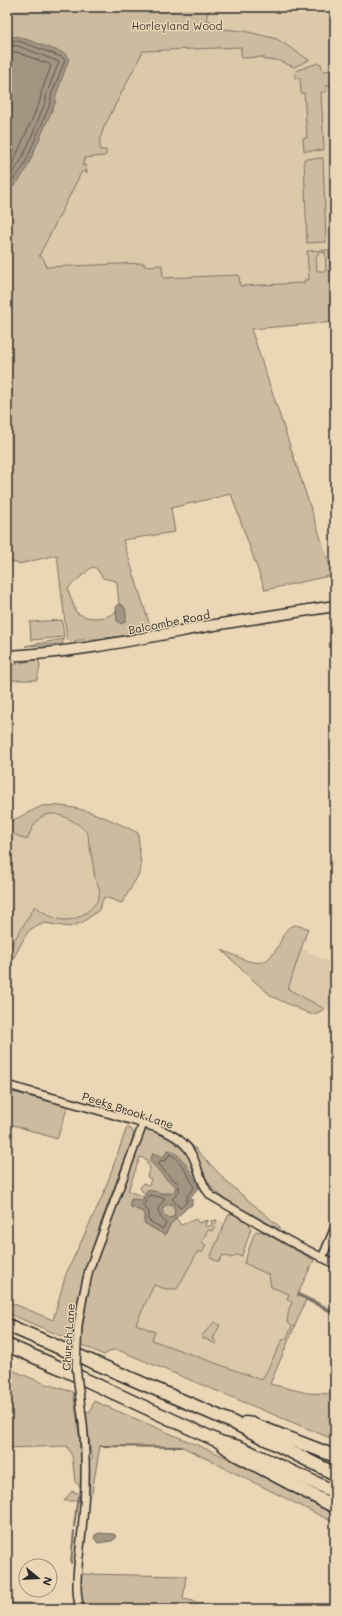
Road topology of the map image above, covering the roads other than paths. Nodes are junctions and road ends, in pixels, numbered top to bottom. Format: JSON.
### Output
{"nodes":[{"id":1,"x":335,"y":606,"type":"edge"},
{"id":2,"x":7,"y":656,"type":"edge"},
{"id":3,"x":7,"y":1085,"type":"edge"},
{"id":4,"x":143,"y":1124,"type":"junction"},
{"id":5,"x":335,"y":1227,"type":"edge"},
{"id":6,"x":322,"y":1258,"type":"junction"},
{"id":7,"x":335,"y":1264,"type":"edge"},
{"id":8,"x":7,"y":1324,"type":"edge"},
{"id":9,"x":7,"y":1345,"type":"edge"},
{"id":10,"x":232,"y":1422,"type":"junction"},
{"id":11,"x":220,"y":1442,"type":"junction"},
{"id":12,"x":335,"y":1456,"type":"edge"},
{"id":13,"x":335,"y":1474,"type":"edge"},
{"id":14,"x":335,"y":1492,"type":"edge"},
{"id":15,"x":335,"y":1507,"type":"edge"},
{"id":16,"x":80,"y":1609,"type":"edge"}],
"edges":[{"from":1,"to":2,"type":"main road","name":"Balcombe Road"},
{"from":3,"to":4,"type":"street","name":"Peeks Brook Lane"},
{"from":4,"to":6,"type":"street","name":"Peeks Brook Lane"},
{"from":4,"to":16,"type":"street","name":"Church Lane","bridge":true},
{"from":5,"to":6,"type":"street"},
{"from":6,"to":7,"type":"street","name":"Peeks Brook Lane"},
{"from":8,"to":10,"type":"highway"},
{"from":9,"to":11,"type":"highway"},
{"from":10,"to":12,"type":"highway"},
{"from":10,"to":13,"type":"highway"},
{"from":11,"to":14,"type":"highway"},
{"from":11,"to":15,"type":"highway"}]}
